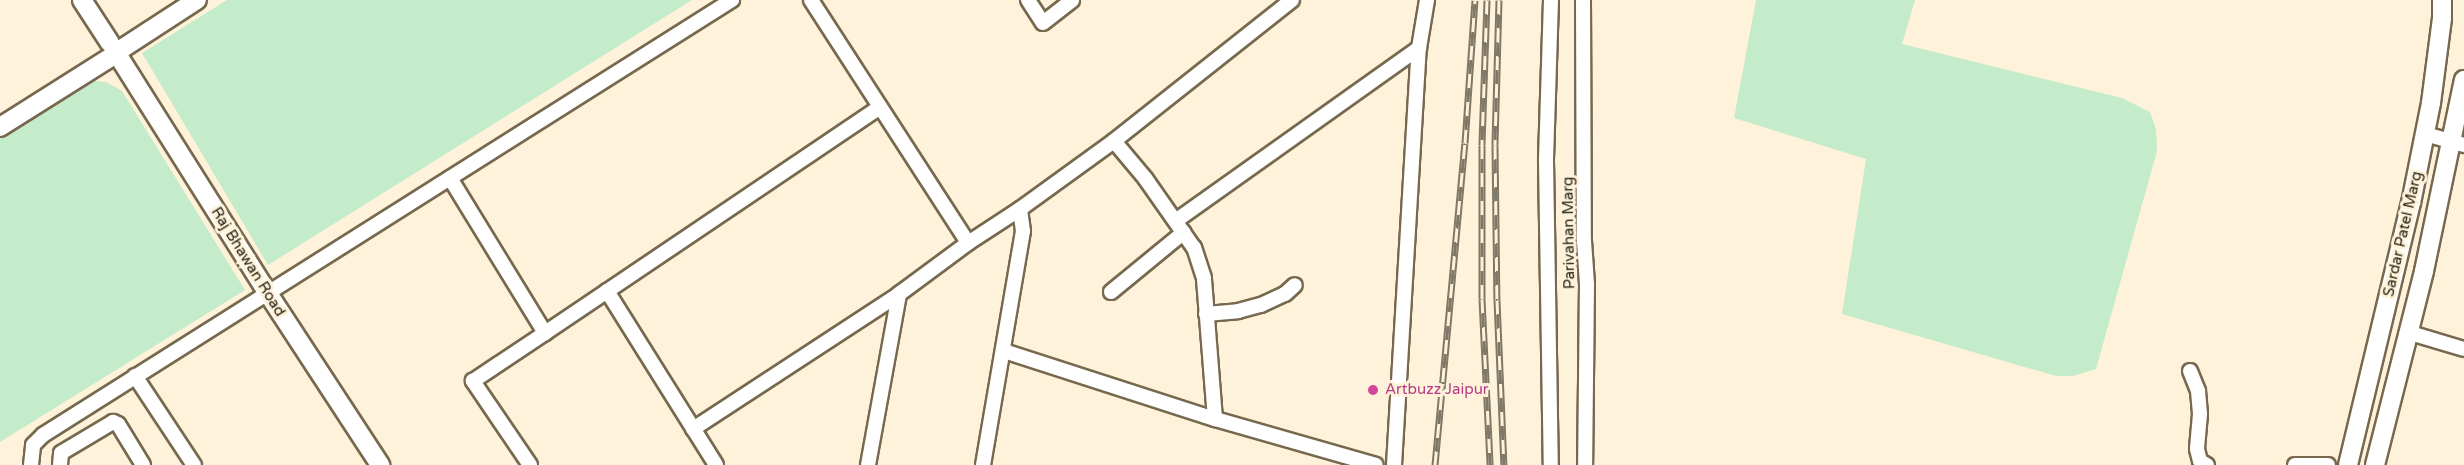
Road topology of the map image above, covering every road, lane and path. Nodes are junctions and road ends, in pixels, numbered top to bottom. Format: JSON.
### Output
{"nodes":[{"id":1,"x":82,"y":0,"type":"edge"},
{"id":2,"x":197,"y":0,"type":"edge"},
{"id":3,"x":732,"y":0,"type":"edge"},
{"id":4,"x":811,"y":0,"type":"edge"},
{"id":5,"x":1028,"y":0,"type":"edge"},
{"id":6,"x":1072,"y":0,"type":"edge"},
{"id":7,"x":1292,"y":0,"type":"edge"},
{"id":8,"x":1427,"y":0,"type":"edge"},
{"id":9,"x":1551,"y":0,"type":"edge"},
{"id":10,"x":1583,"y":0,"type":"edge"},
{"id":11,"x":2442,"y":0,"type":"edge"},
{"id":12,"x":1419,"y":48,"type":"junction"},
{"id":13,"x":116,"y":51,"type":"junction"},
{"id":14,"x":2464,"y":80,"type":"edge"},
{"id":15,"x":880,"y":107,"type":"junction"},
{"id":16,"x":0,"y":127,"type":"edge"},
{"id":17,"x":2425,"y":134,"type":"junction"},
{"id":18,"x":1114,"y":141,"type":"junction"},
{"id":19,"x":2458,"y":143,"type":"edge"},
{"id":20,"x":450,"y":178,"type":"junction"},
{"id":21,"x":1020,"y":209,"type":"junction"},
{"id":22,"x":1177,"y":220,"type":"junction"},
{"id":23,"x":1184,"y":232,"type":"junction"},
{"id":24,"x":968,"y":243,"type":"junction"},
{"id":25,"x":1296,"y":285,"type":"dead end"},
{"id":26,"x":607,"y":291,"type":"junction"},
{"id":27,"x":267,"y":292,"type":"junction"},
{"id":28,"x":1111,"y":292,"type":"dead end"},
{"id":29,"x":899,"y":294,"type":"junction"},
{"id":30,"x":1206,"y":314,"type":"junction"},
{"id":31,"x":2407,"y":332,"type":"junction"},
{"id":32,"x":545,"y":333,"type":"junction"},
{"id":33,"x":2464,"y":349,"type":"edge"},
{"id":34,"x":1004,"y":351,"type":"junction"},
{"id":35,"x":2190,"y":371,"type":"dead end"},
{"id":36,"x":135,"y":376,"type":"junction"},
{"id":37,"x":1215,"y":419,"type":"junction"},
{"id":38,"x":693,"y":429,"type":"junction"},
{"id":39,"x":31,"y":465,"type":"edge"},
{"id":40,"x":60,"y":465,"type":"edge"},
{"id":41,"x":142,"y":465,"type":"edge"},
{"id":42,"x":194,"y":465,"type":"edge"},
{"id":43,"x":380,"y":465,"type":"edge"},
{"id":44,"x":531,"y":465,"type":"edge"},
{"id":45,"x":716,"y":465,"type":"edge"},
{"id":46,"x":868,"y":465,"type":"edge"},
{"id":47,"x":983,"y":465,"type":"edge"},
{"id":48,"x":1376,"y":465,"type":"edge"},
{"id":49,"x":1394,"y":465,"type":"edge"},
{"id":50,"x":1551,"y":465,"type":"edge"},
{"id":51,"x":1585,"y":465,"type":"edge"},
{"id":52,"x":2207,"y":465,"type":"edge"},
{"id":53,"x":2295,"y":465,"type":"edge"},
{"id":54,"x":2328,"y":465,"type":"edge"},
{"id":55,"x":2348,"y":465,"type":"edge"},
{"id":56,"x":2375,"y":465,"type":"edge"}],
"edges":[{"from":1,"to":13,"type":"street","name":"Raj Bhawan Road"},
{"from":2,"to":13,"type":"street"},
{"from":3,"to":20,"type":"street"},
{"from":4,"to":15,"type":"street"},
{"from":5,"to":6,"type":"street"},
{"from":7,"to":18,"type":"street"},
{"from":8,"to":12,"type":"street"},
{"from":9,"to":50,"type":"street","name":"Parivahan Marg"},
{"from":10,"to":51,"type":"street","name":"Parivahan Marg"},
{"from":11,"to":17,"type":"street","name":"Sardar Patel Marg"},
{"from":12,"to":22,"type":"street"},
{"from":12,"to":49,"type":"street"},
{"from":13,"to":16,"type":"street"},
{"from":13,"to":27,"type":"street","name":"Raj Bhawan Road"},
{"from":14,"to":19,"type":"street"},
{"from":15,"to":24,"type":"street"},
{"from":15,"to":26,"type":"street"},
{"from":17,"to":19,"type":"street"},
{"from":17,"to":55,"type":"street","name":"Sardar Patel Marg"},
{"from":18,"to":21,"type":"street"},
{"from":18,"to":22,"type":"street"},
{"from":19,"to":31,"type":"street"},
{"from":20,"to":27,"type":"street"},
{"from":20,"to":32,"type":"street"},
{"from":21,"to":24,"type":"street"},
{"from":21,"to":34,"type":"street"},
{"from":22,"to":23,"type":"street"},
{"from":23,"to":28,"type":"street"},
{"from":23,"to":30,"type":"street"},
{"from":24,"to":29,"type":"street"},
{"from":25,"to":30,"type":"street"},
{"from":26,"to":32,"type":"street"},
{"from":26,"to":38,"type":"street"},
{"from":27,"to":36,"type":"street"},
{"from":27,"to":43,"type":"street","name":"Raj Bhawan Road"},
{"from":29,"to":38,"type":"street"},
{"from":29,"to":46,"type":"street"},
{"from":30,"to":37,"type":"street"},
{"from":31,"to":33,"type":"street"},
{"from":31,"to":56,"type":"street"},
{"from":32,"to":44,"type":"street"},
{"from":34,"to":37,"type":"street"},
{"from":34,"to":47,"type":"street"},
{"from":35,"to":52,"type":"street"},
{"from":36,"to":39,"type":"street"},
{"from":36,"to":42,"type":"street"},
{"from":37,"to":48,"type":"street"},
{"from":38,"to":45,"type":"street"},
{"from":40,"to":41,"type":"street"},
{"from":53,"to":54,"type":"street"}]}
